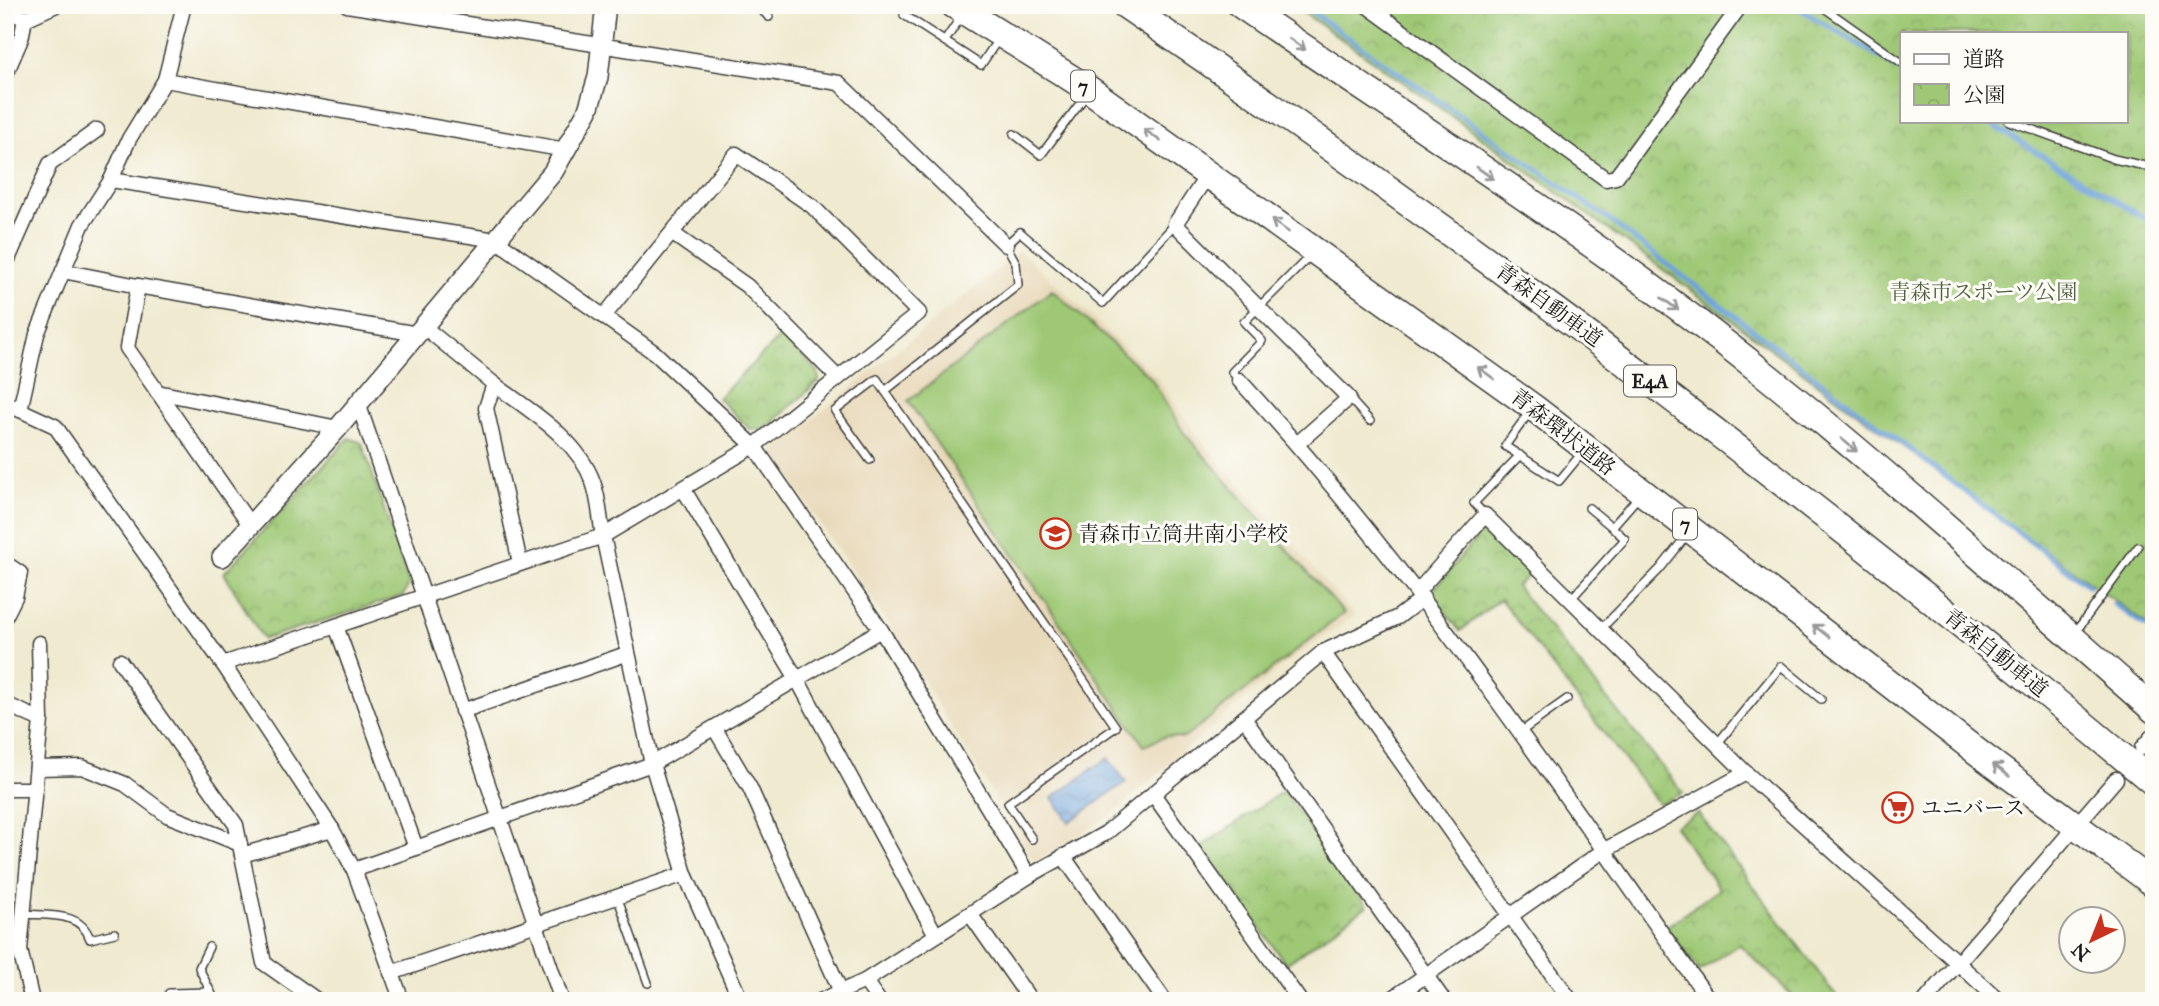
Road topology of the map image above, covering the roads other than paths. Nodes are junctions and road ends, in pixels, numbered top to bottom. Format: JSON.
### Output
{"nodes":[{"id":1,"x":56,"y":5,"type":"edge"},
{"id":2,"x":184,"y":5,"type":"edge"},
{"id":3,"x":347,"y":5,"type":"edge"},
{"id":4,"x":606,"y":5,"type":"edge"},
{"id":5,"x":756,"y":5,"type":"edge"},
{"id":6,"x":911,"y":5,"type":"edge"},
{"id":7,"x":1125,"y":5,"type":"edge"},
{"id":8,"x":1241,"y":5,"type":"edge"},
{"id":9,"x":1366,"y":5,"type":"edge"},
{"id":10,"x":1741,"y":5,"type":"edge"},
{"id":11,"x":1820,"y":5,"type":"edge"},
{"id":12,"x":959,"y":8,"type":"edge"},
{"id":13,"x":5,"y":9,"type":"edge"},
{"id":14,"x":769,"y":17,"type":"dead end"},
{"id":15,"x":25,"y":19,"type":"junction"},
{"id":16,"x":1001,"y":35,"type":"junction"},
{"id":17,"x":945,"y":41,"type":"junction"},
{"id":18,"x":602,"y":45,"type":"junction"},
{"id":19,"x":1900,"y":62,"type":"edge"},
{"id":20,"x":5,"y":76,"type":"edge"},
{"id":21,"x":165,"y":80,"type":"junction"},
{"id":22,"x":1090,"y":90,"type":"junction"},
{"id":23,"x":2012,"y":122,"type":"edge"},
{"id":24,"x":97,"y":130,"type":"dead end"},
{"id":25,"x":1014,"y":134,"type":"dead end"},
{"id":26,"x":566,"y":150,"type":"junction"},
{"id":27,"x":2154,"y":168,"type":"edge"},
{"id":28,"x":1207,"y":176,"type":"junction"},
{"id":29,"x":111,"y":180,"type":"junction"},
{"id":30,"x":1175,"y":224,"type":"junction"},
{"id":31,"x":673,"y":234,"type":"junction"},
{"id":32,"x":496,"y":240,"type":"junction"},
{"id":33,"x":1006,"y":245,"type":"junction"},
{"id":34,"x":1315,"y":251,"type":"junction"},
{"id":35,"x":5,"y":266,"type":"edge"},
{"id":36,"x":63,"y":271,"type":"junction"},
{"id":37,"x":138,"y":286,"type":"junction"},
{"id":38,"x":1258,"y":306,"type":"junction"},
{"id":39,"x":604,"y":316,"type":"junction"},
{"id":40,"x":421,"y":330,"type":"junction"},
{"id":41,"x":838,"y":378,"type":"junction"},
{"id":42,"x":1239,"y":380,"type":"joint"},
{"id":43,"x":494,"y":384,"type":"junction"},
{"id":44,"x":885,"y":391,"type":"junction"},
{"id":45,"x":157,"y":392,"type":"junction"},
{"id":46,"x":1349,"y":398,"type":"junction"},
{"id":47,"x":5,"y":403,"type":"edge"},
{"id":48,"x":358,"y":403,"type":"junction"},
{"id":49,"x":1534,"y":408,"type":"junction"},
{"id":50,"x":20,"y":410,"type":"junction"},
{"id":51,"x":1370,"y":421,"type":"dead end"},
{"id":52,"x":338,"y":428,"type":"junction"},
{"id":53,"x":1298,"y":443,"type":"junction"},
{"id":54,"x":754,"y":446,"type":"junction"},
{"id":55,"x":1585,"y":449,"type":"junction"},
{"id":56,"x":1520,"y":455,"type":"junction"},
{"id":57,"x":870,"y":460,"type":"dead end"},
{"id":58,"x":684,"y":490,"type":"junction"},
{"id":59,"x":1642,"y":493,"type":"junction"},
{"id":60,"x":1589,"y":508,"type":"dead end"},
{"id":61,"x":1485,"y":515,"type":"junction"},
{"id":62,"x":251,"y":526,"type":"junction"},
{"id":63,"x":1612,"y":527,"type":"junction"},
{"id":64,"x":1691,"y":528,"type":"junction"},
{"id":65,"x":603,"y":536,"type":"junction"},
{"id":66,"x":2138,"y":547,"type":"dead end"},
{"id":67,"x":222,"y":557,"type":"dead end"},
{"id":68,"x":520,"y":563,"type":"junction"},
{"id":69,"x":5,"y":564,"type":"edge"},
{"id":70,"x":1421,"y":595,"type":"junction"},
{"id":71,"x":423,"y":596,"type":"junction"},
{"id":72,"x":1571,"y":599,"type":"junction"},
{"id":73,"x":5,"y":617,"type":"edge"},
{"id":74,"x":337,"y":626,"type":"junction"},
{"id":75,"x":1601,"y":629,"type":"junction"},
{"id":76,"x":881,"y":630,"type":"junction"},
{"id":77,"x":2072,"y":638,"type":"junction"},
{"id":78,"x":39,"y":643,"type":"dead end"},
{"id":79,"x":1323,"y":652,"type":"junction"},
{"id":80,"x":626,"y":654,"type":"junction"},
{"id":81,"x":120,"y":661,"type":"dead end"},
{"id":82,"x":223,"y":664,"type":"junction"},
{"id":83,"x":797,"y":679,"type":"junction"},
{"id":84,"x":1567,"y":699,"type":"dead end"},
{"id":85,"x":1821,"y":699,"type":"dead end"},
{"id":86,"x":5,"y":704,"type":"edge"},
{"id":87,"x":2154,"y":710,"type":"edge"},
{"id":88,"x":461,"y":711,"type":"junction"},
{"id":89,"x":1244,"y":718,"type":"junction"},
{"id":90,"x":41,"y":720,"type":"junction"},
{"id":91,"x":715,"y":729,"type":"junction"},
{"id":92,"x":1519,"y":733,"type":"junction"},
{"id":93,"x":2154,"y":734,"type":"edge"},
{"id":94,"x":1717,"y":744,"type":"junction"},
{"id":95,"x":2142,"y":748,"type":"dead end"},
{"id":96,"x":652,"y":764,"type":"junction"},
{"id":97,"x":37,"y":768,"type":"junction"},
{"id":98,"x":1746,"y":773,"type":"junction"},
{"id":99,"x":2116,"y":779,"type":"dead end"},
{"id":100,"x":2154,"y":783,"type":"edge"},
{"id":101,"x":5,"y":789,"type":"edge"},
{"id":102,"x":35,"y":789,"type":"junction"},
{"id":103,"x":1153,"y":794,"type":"junction"},
{"id":104,"x":498,"y":820,"type":"junction"},
{"id":105,"x":2076,"y":826,"type":"junction"},
{"id":106,"x":332,"y":829,"type":"junction"},
{"id":107,"x":1032,"y":839,"type":"dead end"},
{"id":108,"x":416,"y":848,"type":"junction"},
{"id":109,"x":241,"y":849,"type":"junction"},
{"id":110,"x":1603,"y":851,"type":"junction"},
{"id":111,"x":1063,"y":856,"type":"junction"},
{"id":112,"x":354,"y":870,"type":"junction"},
{"id":113,"x":685,"y":874,"type":"junction"},
{"id":114,"x":1029,"y":876,"type":"junction"},
{"id":115,"x":2154,"y":884,"type":"edge"},
{"id":116,"x":617,"y":896,"type":"junction"},
{"id":117,"x":23,"y":914,"type":"junction"},
{"id":118,"x":970,"y":914,"type":"junction"},
{"id":119,"x":1509,"y":915,"type":"junction"},
{"id":120,"x":537,"y":922,"type":"junction"},
{"id":121,"x":115,"y":933,"type":"dead end"},
{"id":122,"x":936,"y":935,"type":"junction"},
{"id":123,"x":209,"y":947,"type":"dead end"},
{"id":124,"x":1959,"y":964,"type":"junction"},
{"id":125,"x":391,"y":974,"type":"junction"},
{"id":126,"x":1426,"y":974,"type":"junction"},
{"id":127,"x":866,"y":981,"type":"junction"},
{"id":128,"x":648,"y":983,"type":"dead end"},
{"id":129,"x":211,"y":992,"type":"junction"},
{"id":130,"x":841,"y":992,"type":"junction"},
{"id":131,"x":169,"y":993,"type":"dead end"},
{"id":132,"x":32,"y":1001,"type":"edge"},
{"id":133,"x":215,"y":1001,"type":"edge"},
{"id":134,"x":318,"y":1001,"type":"edge"},
{"id":135,"x":402,"y":1001,"type":"edge"},
{"id":136,"x":562,"y":1001,"type":"edge"},
{"id":137,"x":741,"y":1001,"type":"edge"},
{"id":138,"x":820,"y":1001,"type":"edge"},
{"id":139,"x":879,"y":1001,"type":"edge"},
{"id":140,"x":1031,"y":1001,"type":"edge"},
{"id":141,"x":1165,"y":1001,"type":"edge"},
{"id":142,"x":1300,"y":1001,"type":"edge"},
{"id":143,"x":1389,"y":1001,"type":"edge"},
{"id":144,"x":1444,"y":1001,"type":"edge"},
{"id":145,"x":1571,"y":1001,"type":"edge"},
{"id":146,"x":1710,"y":1001,"type":"edge"},
{"id":147,"x":1925,"y":1001,"type":"edge"},
{"id":148,"x":2000,"y":1001,"type":"edge"}],
"edges":[{"from":1,"to":15,"type":"street"},
{"from":2,"to":21,"type":"street"},
{"from":3,"to":18,"type":"street"},
{"from":4,"to":18,"type":"street"},
{"from":5,"to":14,"type":"lane"},
{"from":6,"to":17,"type":"lane"},
{"from":7,"to":100,"type":"highway","name":"青森自動車道","number":"E4A"},
{"from":8,"to":77,"type":"highway","one_way":true},
{"from":9,"to":10,"type":"street"},
{"from":11,"to":19,"type":"lane"},
{"from":12,"to":16,"type":"highway","name":"青森環状道路","number":"7"},
{"from":12,"to":17,"type":"lane"},
{"from":13,"to":15,"type":"street"},
{"from":15,"to":20,"type":"street"},
{"from":16,"to":17,"type":"lane"},
{"from":16,"to":22,"type":"highway","name":"青森環状道路","number":"7"},
{"from":18,"to":26,"type":"street"},
{"from":18,"to":33,"type":"street"},
{"from":21,"to":26,"type":"street"},
{"from":21,"to":29,"type":"street"},
{"from":22,"to":25,"type":"lane"},
{"from":28,"to":22,"type":"highway","name":"青森環状道路","number":"7","one_way":true},
{"from":23,"to":27,"type":"lane"},
{"from":24,"to":35,"type":"street"},
{"from":26,"to":32,"type":"street"},
{"from":28,"to":30,"type":"street"},
{"from":34,"to":28,"type":"highway","name":"青森環状道路","number":"7","one_way":true},
{"from":29,"to":32,"type":"street"},
{"from":29,"to":36,"type":"street"},
{"from":30,"to":33,"type":"lane"},
{"from":30,"to":38,"type":"street"},
{"from":31,"to":39,"type":"street"},
{"from":31,"to":41,"type":"street"},
{"from":31,"to":41,"type":"street"},
{"from":32,"to":39,"type":"street"},
{"from":32,"to":40,"type":"street"},
{"from":33,"to":44,"type":"lane"},
{"from":34,"to":38,"type":"lane"},
{"from":49,"to":34,"type":"highway","name":"青森環状道路","number":"7","one_way":true},
{"from":36,"to":37,"type":"street"},
{"from":36,"to":50,"type":"street"},
{"from":37,"to":40,"type":"street"},
{"from":37,"to":45,"type":"street"},
{"from":38,"to":42,"type":"lane"},
{"from":38,"to":46,"type":"street"},
{"from":39,"to":54,"type":"street"},
{"from":40,"to":43,"type":"street"},
{"from":40,"to":48,"type":"street"},
{"from":41,"to":54,"type":"street"},
{"from":42,"to":53,"type":"street"},
{"from":43,"to":65,"type":"street"},
{"from":43,"to":68,"type":"street"},
{"from":44,"to":57,"type":"lane"},
{"from":44,"to":107,"type":"lane"},
{"from":45,"to":52,"type":"street"},
{"from":45,"to":62,"type":"street"},
{"from":46,"to":51,"type":"lane"},
{"from":46,"to":53,"type":"street"},
{"from":47,"to":50,"type":"street"},
{"from":48,"to":52,"type":"street"},
{"from":48,"to":71,"type":"street"},
{"from":49,"to":55,"type":"highway","name":"青森環状道路","number":"7"},
{"from":49,"to":56,"type":"lane"},
{"from":50,"to":82,"type":"street"},
{"from":52,"to":62,"type":"street"},
{"from":53,"to":70,"type":"street"},
{"from":54,"to":58,"type":"street"},
{"from":54,"to":76,"type":"street"},
{"from":55,"to":56,"type":"lane"},
{"from":55,"to":59,"type":"highway","name":"青森環状道路","number":"7"},
{"from":56,"to":61,"type":"lane"},
{"from":58,"to":65,"type":"street"},
{"from":58,"to":83,"type":"street"},
{"from":59,"to":63,"type":"lane"},
{"from":59,"to":64,"type":"highway","name":"青森環状道路","number":"7"},
{"from":60,"to":63,"type":"lane"},
{"from":61,"to":70,"type":"street"},
{"from":61,"to":72,"type":"street"},
{"from":62,"to":67,"type":"street"},
{"from":63,"to":72,"type":"lane"},
{"from":64,"to":75,"type":"lane"},
{"from":105,"to":64,"type":"highway","name":"青森環状道路","number":"7","one_way":true},
{"from":65,"to":68,"type":"street"},
{"from":65,"to":80,"type":"street"},
{"from":66,"to":77,"type":"lane"},
{"from":68,"to":71,"type":"street"},
{"from":69,"to":73,"type":"street"},
{"from":70,"to":79,"type":"street"},
{"from":70,"to":92,"type":"street"},
{"from":71,"to":74,"type":"street"},
{"from":71,"to":88,"type":"street"},
{"from":72,"to":75,"type":"street"},
{"from":74,"to":82,"type":"street"},
{"from":74,"to":108,"type":"street"},
{"from":75,"to":94,"type":"street"},
{"from":76,"to":83,"type":"street"},
{"from":76,"to":114,"type":"street"},
{"from":77,"to":87,"type":"highway"},
{"from":78,"to":90,"type":"street"},
{"from":79,"to":89,"type":"street"},
{"from":79,"to":119,"type":"street"},
{"from":80,"to":88,"type":"street"},
{"from":80,"to":96,"type":"street"},
{"from":81,"to":109,"type":"street"},
{"from":82,"to":106,"type":"street"},
{"from":83,"to":91,"type":"street"},
{"from":83,"to":122,"type":"street"},
{"from":84,"to":92,"type":"lane"},
{"from":85,"to":94,"type":"lane"},
{"from":86,"to":90,"type":"street"},
{"from":88,"to":104,"type":"street"},
{"from":89,"to":103,"type":"street"},
{"from":89,"to":126,"type":"street"},
{"from":90,"to":97,"type":"street"},
{"from":91,"to":96,"type":"street"},
{"from":91,"to":130,"type":"street"},
{"from":92,"to":110,"type":"street"},
{"from":93,"to":95,"type":"street"},
{"from":94,"to":98,"type":"street"},
{"from":96,"to":104,"type":"street"},
{"from":96,"to":113,"type":"street"},
{"from":97,"to":102,"type":"street"},
{"from":97,"to":109,"type":"street"},
{"from":98,"to":110,"type":"street"},
{"from":98,"to":124,"type":"street"},
{"from":99,"to":105,"type":"street"},
{"from":101,"to":102,"type":"street"},
{"from":102,"to":117,"type":"street"},
{"from":103,"to":111,"type":"street"},
{"from":103,"to":142,"type":"street"},
{"from":104,"to":108,"type":"street"},
{"from":104,"to":120,"type":"street"},
{"from":105,"to":115,"type":"highway","name":"青森環状道路","number":"7"},
{"from":105,"to":124,"type":"street"},
{"from":106,"to":109,"type":"street"},
{"from":106,"to":112,"type":"street"},
{"from":108,"to":112,"type":"street"},
{"from":109,"to":134,"type":"street"},
{"from":110,"to":119,"type":"street"},
{"from":110,"to":146,"type":"street"},
{"from":111,"to":114,"type":"street"},
{"from":111,"to":141,"type":"street"},
{"from":112,"to":125,"type":"street"},
{"from":113,"to":116,"type":"street"},
{"from":113,"to":137,"type":"street"},
{"from":114,"to":118,"type":"street"},
{"from":116,"to":120,"type":"street"},
{"from":116,"to":128,"type":"lane"},
{"from":117,"to":121,"type":"lane"},
{"from":117,"to":132,"type":"street"},
{"from":118,"to":122,"type":"street"},
{"from":118,"to":140,"type":"street"},
{"from":119,"to":126,"type":"street"},
{"from":119,"to":145,"type":"street"},
{"from":120,"to":125,"type":"street"},
{"from":120,"to":136,"type":"street"},
{"from":122,"to":127,"type":"street"},
{"from":123,"to":129,"type":"lane"},
{"from":124,"to":147,"type":"street"},
{"from":124,"to":148,"type":"street"},
{"from":125,"to":135,"type":"street"},
{"from":126,"to":143,"type":"street"},
{"from":126,"to":144,"type":"street"},
{"from":127,"to":130,"type":"street"},
{"from":127,"to":139,"type":"street"},
{"from":129,"to":131,"type":"lane"},
{"from":129,"to":133,"type":"lane"},
{"from":130,"to":138,"type":"street"}]}
